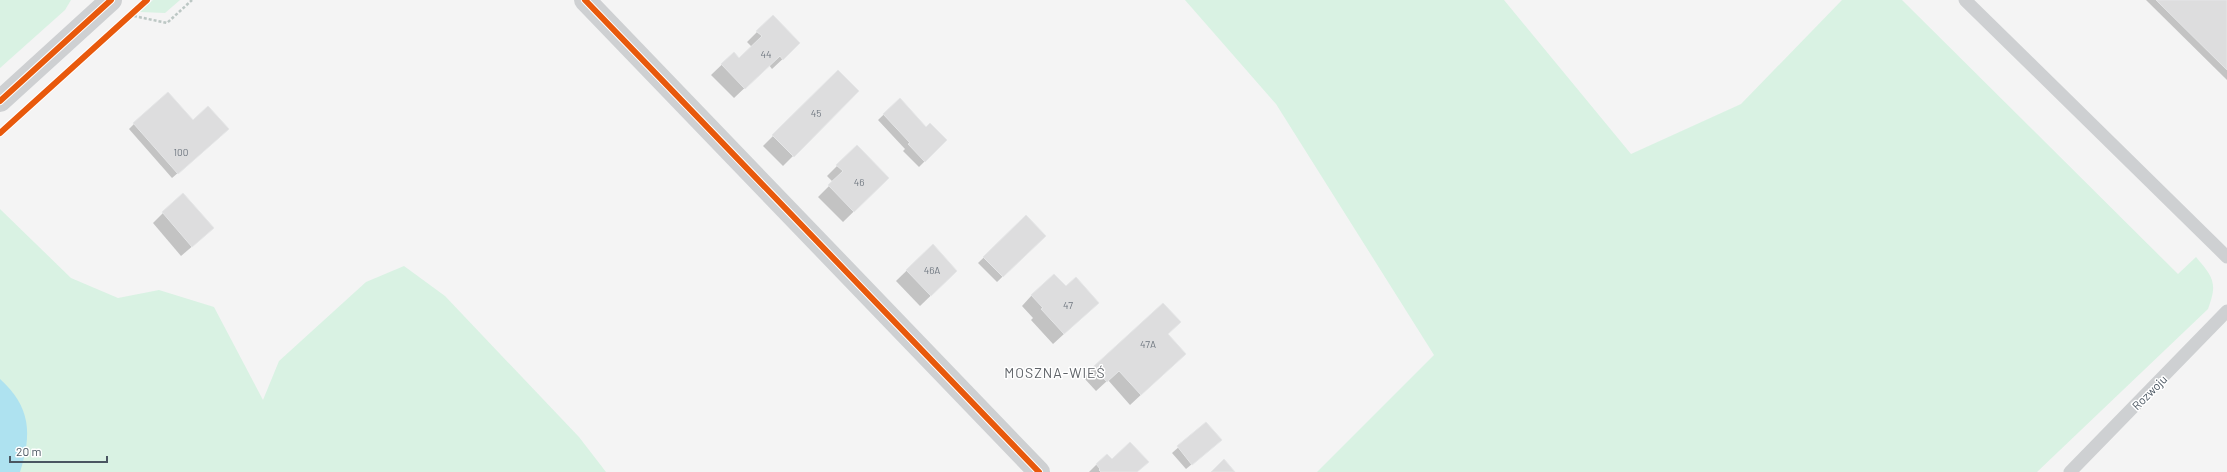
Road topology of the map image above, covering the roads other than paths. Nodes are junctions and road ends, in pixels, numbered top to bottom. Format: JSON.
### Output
{"nodes":[{"id":1,"x":111,"y":0,"type":"edge"},
{"id":2,"x":585,"y":0,"type":"edge"},
{"id":3,"x":1965,"y":0,"type":"edge"},
{"id":4,"x":0,"y":102,"type":"edge"},
{"id":5,"x":2227,"y":257,"type":"edge"},
{"id":6,"x":2227,"y":311,"type":"edge"},
{"id":7,"x":1039,"y":472,"type":"edge"},
{"id":8,"x":2070,"y":472,"type":"edge"}],
"edges":[{"from":1,"to":4,"type":"street"},
{"from":2,"to":7,"type":"street"},
{"from":3,"to":5,"type":"lane"},
{"from":6,"to":8,"type":"lane","name":"Rozwoju"}]}
